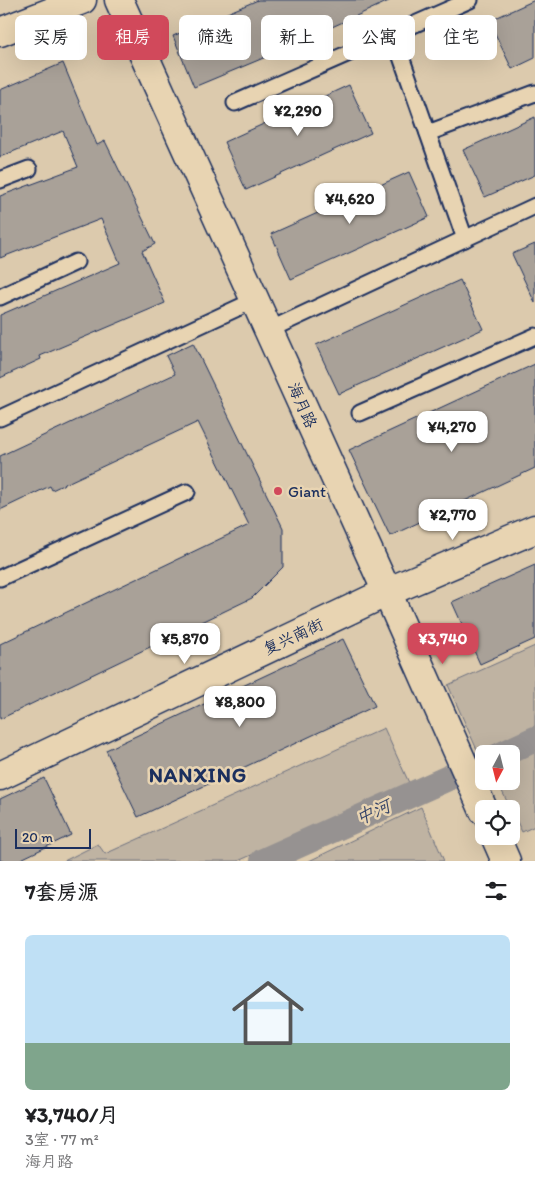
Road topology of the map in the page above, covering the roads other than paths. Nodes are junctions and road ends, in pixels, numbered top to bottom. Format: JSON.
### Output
{"nodes":[{"id":1,"x":82,"y":0,"type":"edge"},
{"id":2,"x":120,"y":0,"type":"edge"},
{"id":3,"x":470,"y":0,"type":"edge"},
{"id":4,"x":415,"y":25,"type":"edge"},
{"id":5,"x":0,"y":32,"type":"edge"},
{"id":6,"x":343,"y":56,"type":"edge"},
{"id":7,"x":403,"y":60,"type":"edge"},
{"id":8,"x":535,"y":93,"type":"edge"},
{"id":9,"x":235,"y":103,"type":"dead end"},
{"id":10,"x":428,"y":133,"type":"junction"},
{"id":11,"x":29,"y":169,"type":"dead end"},
{"id":12,"x":0,"y":180,"type":"edge"},
{"id":13,"x":535,"y":206,"type":"edge"},
{"id":14,"x":465,"y":238,"type":"junction"},
{"id":15,"x":76,"y":262,"type":"dead end"},
{"id":16,"x":0,"y":297,"type":"edge"},
{"id":17,"x":255,"y":300,"type":"junction"},
{"id":18,"x":269,"y":330,"type":"junction"},
{"id":19,"x":535,"y":336,"type":"edge"},
{"id":20,"x":360,"y":413,"type":"dead end"},
{"id":21,"x":0,"y":418,"type":"edge"},
{"id":22,"x":187,"y":492,"type":"dead end"},
{"id":23,"x":535,"y":529,"type":"edge"},
{"id":24,"x":0,"y":578,"type":"edge"},
{"id":25,"x":388,"y":592,"type":"junction"},
{"id":26,"x":0,"y":776,"type":"edge"},
{"id":27,"x":479,"y":800,"type":"edge"},
{"id":28,"x":499,"y":845,"type":"edge"},
{"id":29,"x":506,"y":861,"type":"edge"}],
"edges":[{"from":1,"to":5,"type":"street"},
{"from":2,"to":17,"type":"street","name":"海月路"},
{"from":3,"to":4,"type":"lane"},
{"from":6,"to":9,"type":"lane"},
{"from":7,"to":10,"type":"lane"},
{"from":8,"to":10,"type":"lane"},
{"from":10,"to":14,"type":"lane"},
{"from":11,"to":12,"type":"lane"},
{"from":13,"to":14,"type":"lane"},
{"from":14,"to":18,"type":"lane"},
{"from":15,"to":16,"type":"lane"},
{"from":17,"to":18,"type":"street","name":"海月路"},
{"from":17,"to":21,"type":"lane"},
{"from":18,"to":25,"type":"street","name":"海月路"},
{"from":19,"to":20,"type":"lane"},
{"from":22,"to":24,"type":"lane"},
{"from":23,"to":25,"type":"street","name":"复兴南街"},
{"from":25,"to":26,"type":"street","name":"复兴南街"},
{"from":25,"to":27,"type":"street","name":"海月路"},
{"from":28,"to":29,"type":"street"}]}
